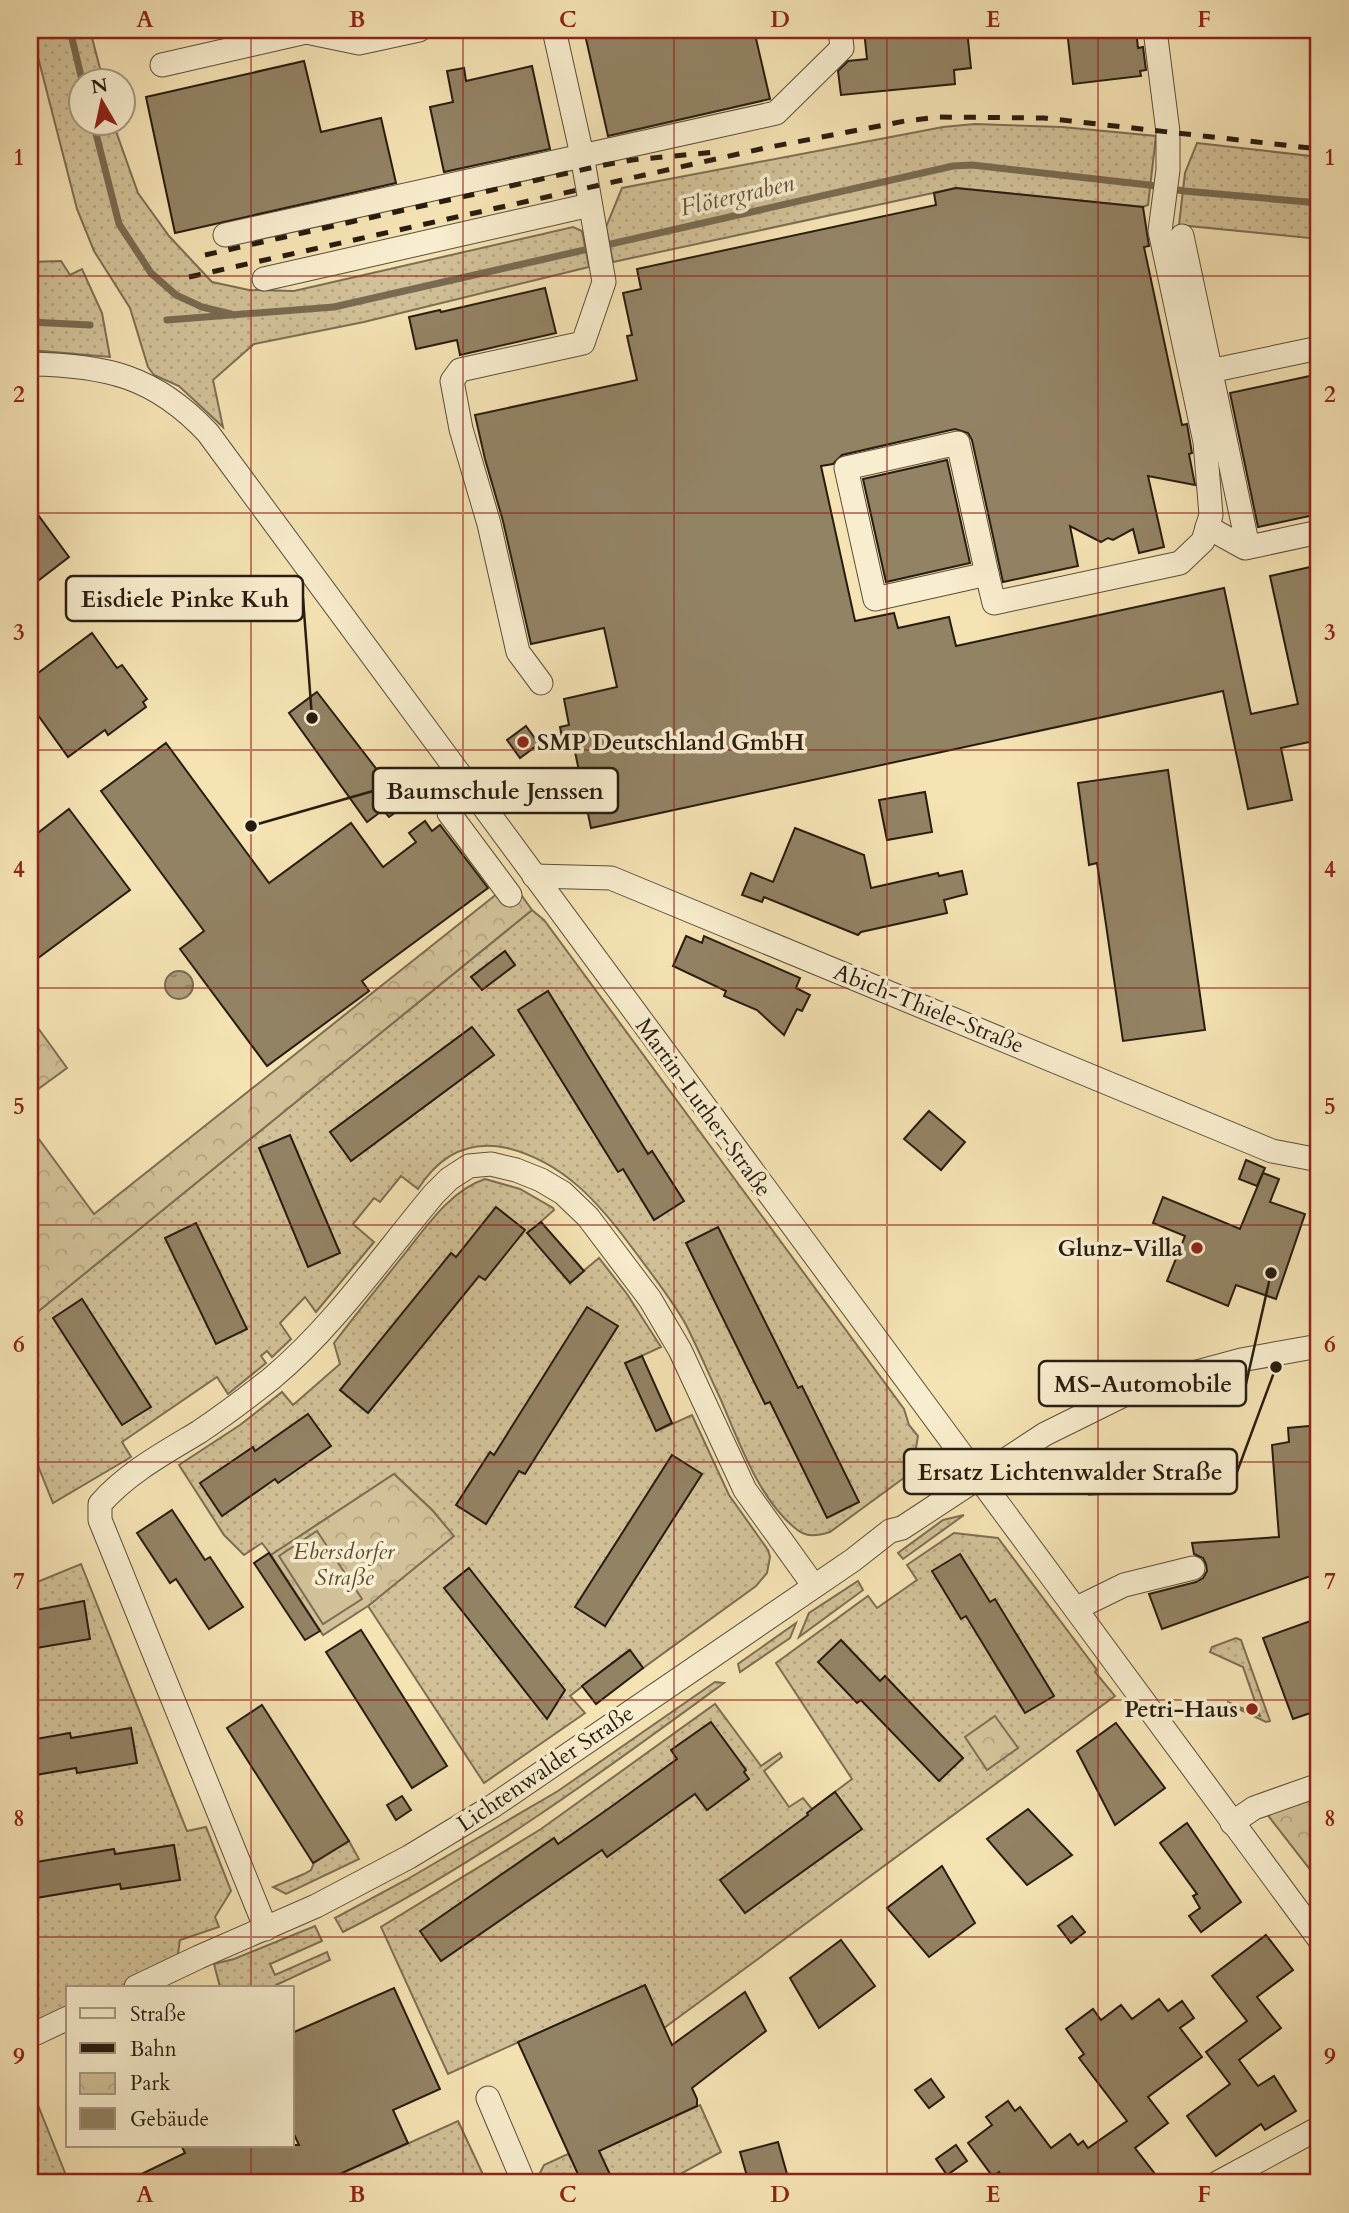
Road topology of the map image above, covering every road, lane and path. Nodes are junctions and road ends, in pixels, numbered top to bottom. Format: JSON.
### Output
{"nodes":[{"id":1,"x":419,"y":30,"type":"edge"},
{"id":2,"x":554,"y":30,"type":"edge"},
{"id":3,"x":840,"y":30,"type":"edge"},
{"id":4,"x":1155,"y":30,"type":"edge"},
{"id":5,"x":305,"y":31,"type":"edge"},
{"id":6,"x":162,"y":65,"type":"dead end"},
{"id":7,"x":582,"y":155,"type":"junction"},
{"id":8,"x":590,"y":205,"type":"junction"},
{"id":9,"x":225,"y":235,"type":"dead end"},
{"id":10,"x":1182,"y":236,"type":"dead end"},
{"id":11,"x":264,"y":279,"type":"dead end"},
{"id":12,"x":1319,"y":348,"type":"edge"},
{"id":13,"x":30,"y":364,"type":"edge"},
{"id":14,"x":1210,"y":371,"type":"junction"},
{"id":15,"x":1207,"y":527,"type":"junction"},
{"id":16,"x":1319,"y":532,"type":"edge"},
{"id":17,"x":1248,"y":547,"type":"junction"},
{"id":18,"x":987,"y":574,"type":"junction"},
{"id":19,"x":541,"y":683,"type":"dead end"},
{"id":20,"x":449,"y":813,"type":"dead end"},
{"id":21,"x":534,"y":876,"type":"junction"},
{"id":22,"x":510,"y":895,"type":"dead end"},
{"id":23,"x":1319,"y":1160,"type":"edge"},
{"id":24,"x":1319,"y":1346,"type":"edge"},
{"id":25,"x":974,"y":1473,"type":"junction"},
{"id":26,"x":1193,"y":1568,"type":"dead end"},
{"id":27,"x":814,"y":1586,"type":"junction"},
{"id":28,"x":1076,"y":1608,"type":"junction"},
{"id":29,"x":1319,"y":1785,"type":"edge"},
{"id":30,"x":1232,"y":1823,"type":"junction"},
{"id":31,"x":266,"y":1928,"type":"junction"},
{"id":32,"x":1319,"y":1939,"type":"edge"},
{"id":33,"x":137,"y":1986,"type":"edge"},
{"id":34,"x":66,"y":2019,"type":"edge"},
{"id":35,"x":30,"y":2036,"type":"edge"},
{"id":36,"x":488,"y":2098,"type":"dead end"},
{"id":37,"x":1319,"y":2128,"type":"edge"},
{"id":38,"x":524,"y":2183,"type":"edge"},
{"id":39,"x":1217,"y":2183,"type":"edge"}],
"edges":[{"from":1,"to":5,"type":"street"},
{"from":2,"to":7,"type":"street"},
{"from":3,"to":7,"type":"street"},
{"from":4,"to":15,"type":"street"},
{"from":5,"to":6,"type":"street"},
{"from":7,"to":8,"type":"street"},
{"from":7,"to":9,"type":"street"},
{"from":8,"to":11,"type":"street"},
{"from":8,"to":19,"type":"street"},
{"from":10,"to":14,"type":"street"},
{"from":12,"to":14,"type":"street"},
{"from":13,"to":21,"type":"street","name":"Martin-Luther-Straße"},
{"from":14,"to":17,"type":"street"},
{"from":15,"to":17,"type":"street"},
{"from":15,"to":18,"type":"street"},
{"from":16,"to":17,"type":"street"},
{"from":18,"to":18,"type":"street"},
{"from":20,"to":22,"type":"street"},
{"from":21,"to":23,"type":"street","name":"Abich-Thiele-Straße"},
{"from":21,"to":25,"type":"street","name":"Martin-Luther-Straße"},
{"from":24,"to":25,"type":"street","name":"Lichtenwalder Straße"},
{"from":25,"to":27,"type":"street","name":"Lichtenwalder Straße"},
{"from":25,"to":28,"type":"street","name":"Martin-Luther-Straße"},
{"from":26,"to":28,"type":"street"},
{"from":27,"to":31,"type":"street","name":"Lichtenwalder Straße"},
{"from":27,"to":31,"type":"street"},
{"from":28,"to":30,"type":"street","name":"Martin-Luther-Straße"},
{"from":29,"to":30,"type":"street"},
{"from":30,"to":32,"type":"street","name":"Martin-Luther-Straße"},
{"from":31,"to":33,"type":"street","name":"Lichtenwalder Straße"},
{"from":34,"to":35,"type":"street"},
{"from":36,"to":38,"type":"street"},
{"from":37,"to":39,"type":"street"}]}
